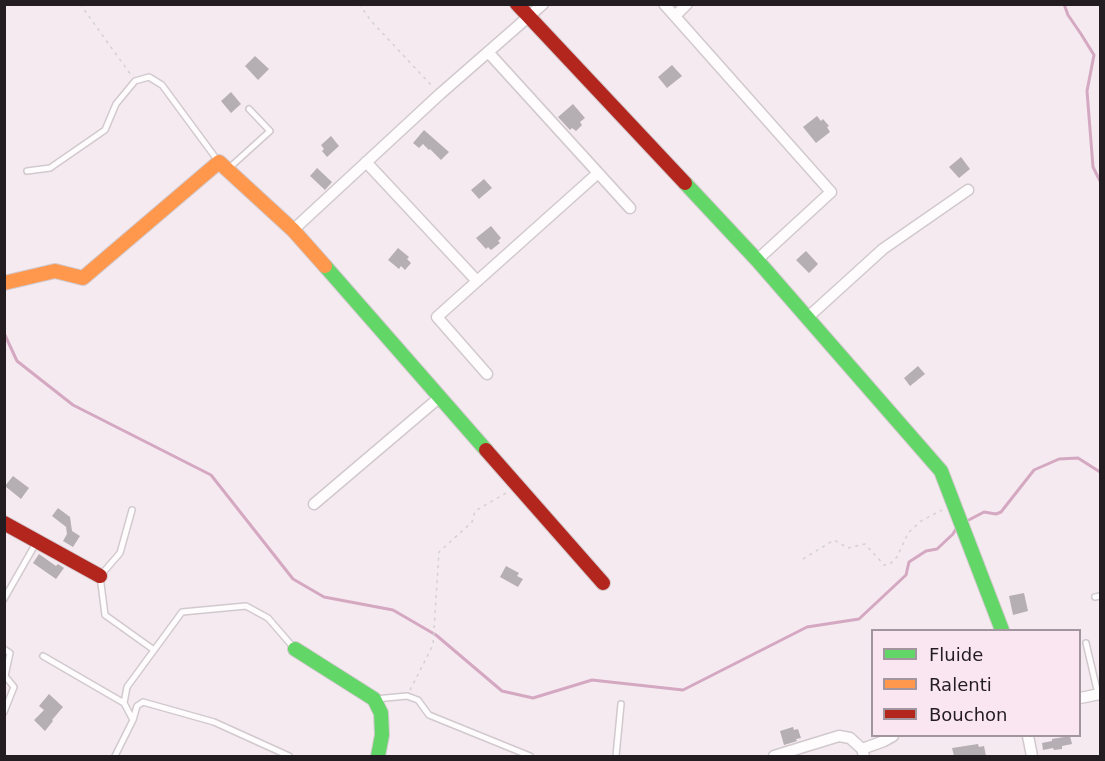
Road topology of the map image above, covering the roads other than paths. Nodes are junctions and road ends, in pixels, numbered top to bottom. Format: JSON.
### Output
{"nodes":[{"id":1,"x":517,"y":4,"type":"edge"},
{"id":2,"x":543,"y":4,"type":"edge"},
{"id":3,"x":664,"y":4,"type":"edge"},
{"id":4,"x":687,"y":4,"type":"edge"},
{"id":5,"x":675,"y":16,"type":"junction"},
{"id":6,"x":528,"y":17,"type":"junction"},
{"id":7,"x":488,"y":52,"type":"junction"},
{"id":8,"x":249,"y":109,"type":"dead end"},
{"id":9,"x":366,"y":162,"type":"junction"},
{"id":10,"x":223,"y":166,"type":"junction"},
{"id":11,"x":27,"y":171,"type":"dead end"},
{"id":12,"x":598,"y":173,"type":"junction"},
{"id":13,"x":968,"y":190,"type":"dead end"},
{"id":14,"x":630,"y":208,"type":"dead end"},
{"id":15,"x":293,"y":230,"type":"junction"},
{"id":16,"x":757,"y":260,"type":"junction"},
{"id":17,"x":477,"y":281,"type":"junction"},
{"id":18,"x":4,"y":283,"type":"edge"},
{"id":19,"x":807,"y":318,"type":"junction"},
{"id":20,"x":487,"y":374,"type":"dead end"},
{"id":21,"x":440,"y":397,"type":"junction"},
{"id":22,"x":314,"y":504,"type":"dead end"},
{"id":23,"x":132,"y":510,"type":"dead end"},
{"id":24,"x":4,"y":523,"type":"edge"},
{"id":25,"x":37,"y":543,"type":"junction"},
{"id":26,"x":100,"y":576,"type":"junction"},
{"id":27,"x":603,"y":582,"type":"dead end"},
{"id":28,"x":4,"y":599,"type":"edge"},
{"id":29,"x":1000,"y":629,"type":"edge"},
{"id":30,"x":1086,"y":644,"type":"dead end"},
{"id":31,"x":4,"y":649,"type":"edge"},
{"id":32,"x":296,"y":649,"type":"joint"},
{"id":33,"x":154,"y":650,"type":"junction"},
{"id":34,"x":43,"y":656,"type":"dead end"},
{"id":35,"x":1099,"y":694,"type":"edge"},
{"id":36,"x":1081,"y":698,"type":"edge"},
{"id":37,"x":374,"y":699,"type":"junction"},
{"id":38,"x":124,"y":703,"type":"junction"},
{"id":39,"x":621,"y":704,"type":"dead end"},
{"id":40,"x":4,"y":712,"type":"edge"},
{"id":41,"x":133,"y":720,"type":"junction"},
{"id":42,"x":890,"y":737,"type":"edge"},
{"id":43,"x":1028,"y":737,"type":"edge"},
{"id":44,"x":863,"y":753,"type":"edge"},
{"id":45,"x":115,"y":756,"type":"edge"},
{"id":46,"x":289,"y":756,"type":"edge"},
{"id":47,"x":378,"y":756,"type":"edge"},
{"id":48,"x":530,"y":756,"type":"edge"},
{"id":49,"x":616,"y":756,"type":"edge"},
{"id":50,"x":774,"y":756,"type":"edge"},
{"id":51,"x":1032,"y":756,"type":"edge"}],
"edges":[{"from":1,"to":6,"type":"street"},
{"from":2,"to":6,"type":"street"},
{"from":3,"to":5,"type":"street"},
{"from":4,"to":5,"type":"street"},
{"from":5,"to":16,"type":"street"},
{"from":6,"to":7,"type":"street"},
{"from":6,"to":16,"type":"street"},
{"from":7,"to":9,"type":"street"},
{"from":7,"to":12,"type":"street"},
{"from":8,"to":10,"type":"lane"},
{"from":9,"to":15,"type":"street"},
{"from":9,"to":17,"type":"street"},
{"from":10,"to":11,"type":"lane"},
{"from":10,"to":15,"type":"street"},
{"from":10,"to":18,"type":"street"},
{"from":12,"to":14,"type":"street"},
{"from":12,"to":17,"type":"street"},
{"from":13,"to":19,"type":"street"},
{"from":15,"to":21,"type":"street"},
{"from":16,"to":19,"type":"street"},
{"from":17,"to":20,"type":"street"},
{"from":19,"to":29,"type":"street"},
{"from":21,"to":22,"type":"street"},
{"from":21,"to":27,"type":"street"},
{"from":23,"to":26,"type":"lane"},
{"from":24,"to":25,"type":"street"},
{"from":25,"to":26,"type":"street"},
{"from":25,"to":28,"type":"lane"},
{"from":26,"to":33,"type":"lane"},
{"from":30,"to":35,"type":"lane"},
{"from":31,"to":40,"type":"lane"},
{"from":32,"to":33,"type":"lane"},
{"from":32,"to":37,"type":"street"},
{"from":33,"to":38,"type":"lane"},
{"from":34,"to":38,"type":"lane"},
{"from":35,"to":36,"type":"street"},
{"from":37,"to":47,"type":"street"},
{"from":37,"to":48,"type":"lane"},
{"from":38,"to":41,"type":"lane"},
{"from":39,"to":49,"type":"lane"},
{"from":41,"to":45,"type":"lane"},
{"from":41,"to":46,"type":"lane"},
{"from":42,"to":44,"type":"street"},
{"from":43,"to":51,"type":"street"},
{"from":44,"to":50,"type":"street"}]}
